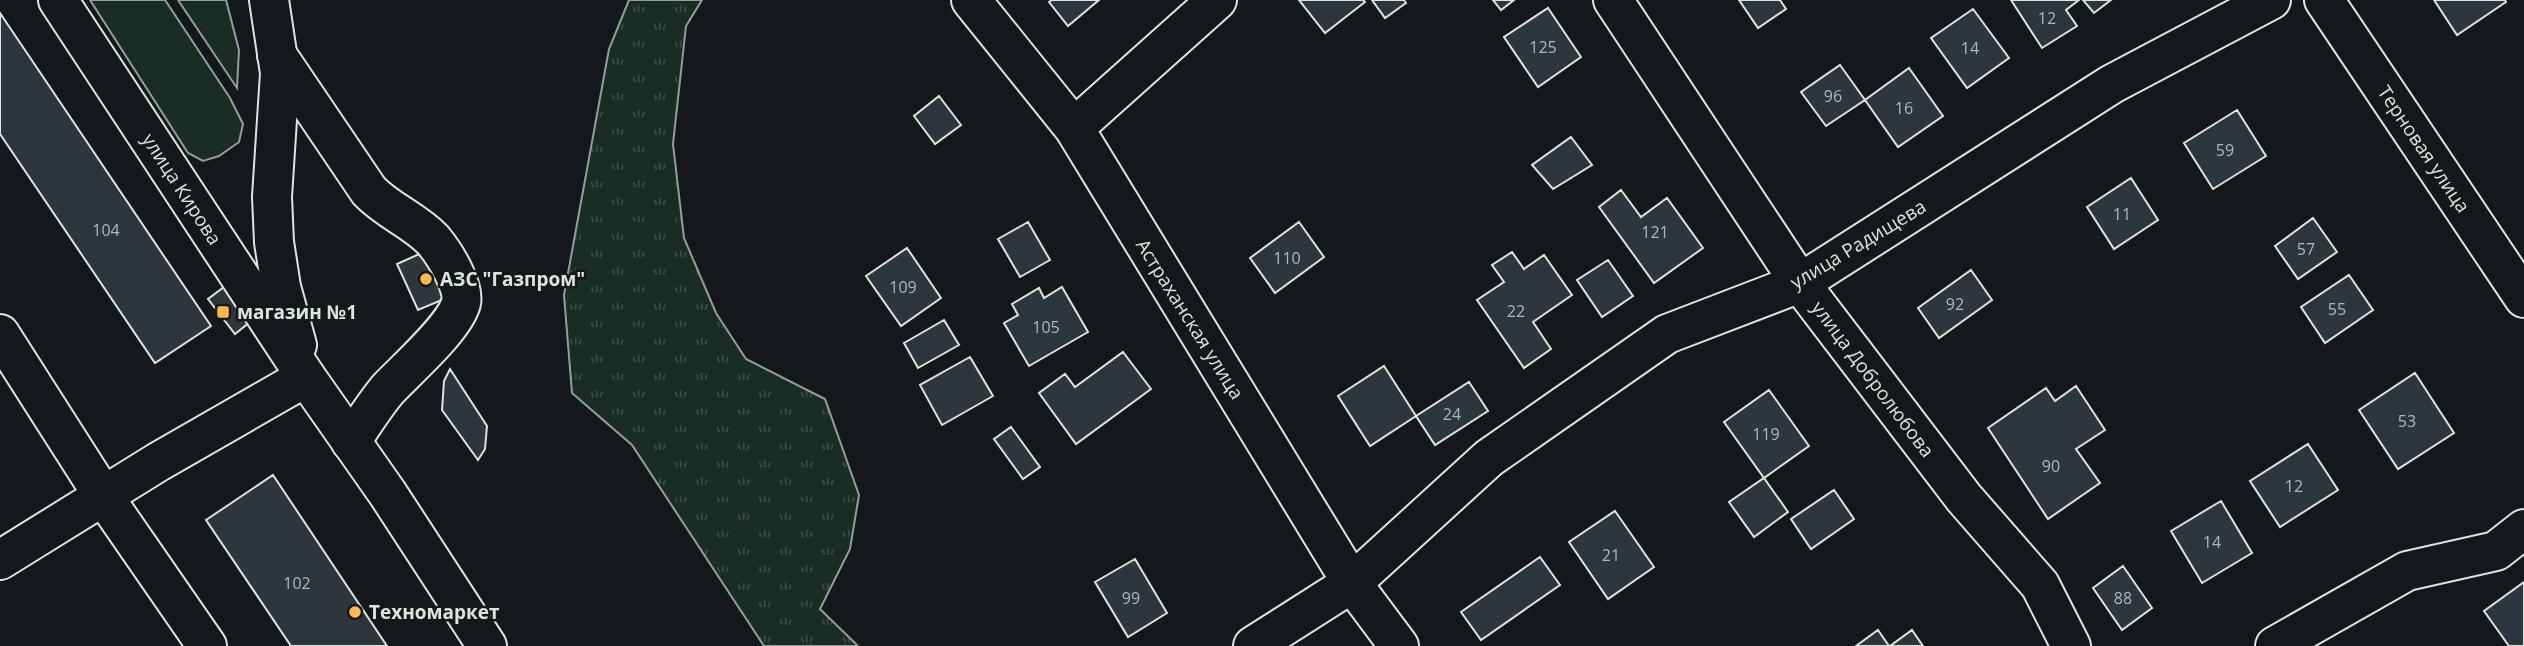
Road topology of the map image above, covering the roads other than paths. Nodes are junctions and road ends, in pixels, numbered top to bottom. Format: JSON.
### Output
{"nodes":[{"id":1,"x":58,"y":0,"type":"edge"},
{"id":2,"x":269,"y":0,"type":"edge"},
{"id":3,"x":971,"y":0,"type":"edge"},
{"id":4,"x":1217,"y":0,"type":"edge"},
{"id":5,"x":1613,"y":0,"type":"edge"},
{"id":6,"x":2271,"y":0,"type":"edge"},
{"id":7,"x":2324,"y":0,"type":"edge"},
{"id":8,"x":277,"y":55,"type":"junction"},
{"id":9,"x":1073,"y":128,"type":"junction"},
{"id":10,"x":1800,"y":283,"type":"junction"},
{"id":11,"x":2524,"y":298,"type":"edge"},
{"id":12,"x":0,"y":334,"type":"edge"},
{"id":13,"x":306,"y":377,"type":"junction"},
{"id":14,"x":351,"y":442,"type":"junction"},
{"id":15,"x":104,"y":497,"type":"junction"},
{"id":16,"x":2524,"y":530,"type":"edge"},
{"id":17,"x":0,"y":560,"type":"edge"},
{"id":18,"x":1352,"y":583,"type":"junction"},
{"id":19,"x":207,"y":646,"type":"edge"},
{"id":20,"x":487,"y":646,"type":"edge"},
{"id":21,"x":1253,"y":646,"type":"edge"},
{"id":22,"x":1399,"y":646,"type":"edge"},
{"id":23,"x":2071,"y":646,"type":"edge"},
{"id":24,"x":2275,"y":646,"type":"edge"}],
"edges":[{"from":1,"to":13,"type":"street","name":"улица Кирова"},
{"from":2,"to":8,"type":"street","name":"улица Кирова"},
{"from":3,"to":9,"type":"street","name":"Астраханская улица"},
{"from":4,"to":9,"type":"street"},
{"from":5,"to":10,"type":"street","name":"улица Добролюбова"},
{"from":6,"to":10,"type":"street","name":"улица Радищева"},
{"from":7,"to":11,"type":"street","name":"Терновая улица"},
{"from":8,"to":13,"type":"street","name":"улица Кирова"},
{"from":8,"to":14,"type":"street"},
{"from":9,"to":18,"type":"street","name":"Астраханская улица"},
{"from":10,"to":18,"type":"street","name":"улица Радищева"},
{"from":10,"to":23,"type":"street","name":"улица Добролюбова"},
{"from":12,"to":15,"type":"street"},
{"from":13,"to":14,"type":"street","name":"улица Кирова"},
{"from":13,"to":15,"type":"street"},
{"from":14,"to":20,"type":"street","name":"улица Кирова"},
{"from":15,"to":17,"type":"street"},
{"from":15,"to":19,"type":"street"},
{"from":16,"to":24,"type":"street"},
{"from":18,"to":21,"type":"street","name":"улица Радищева"},
{"from":18,"to":22,"type":"street","name":"Астраханская улица"}]}
